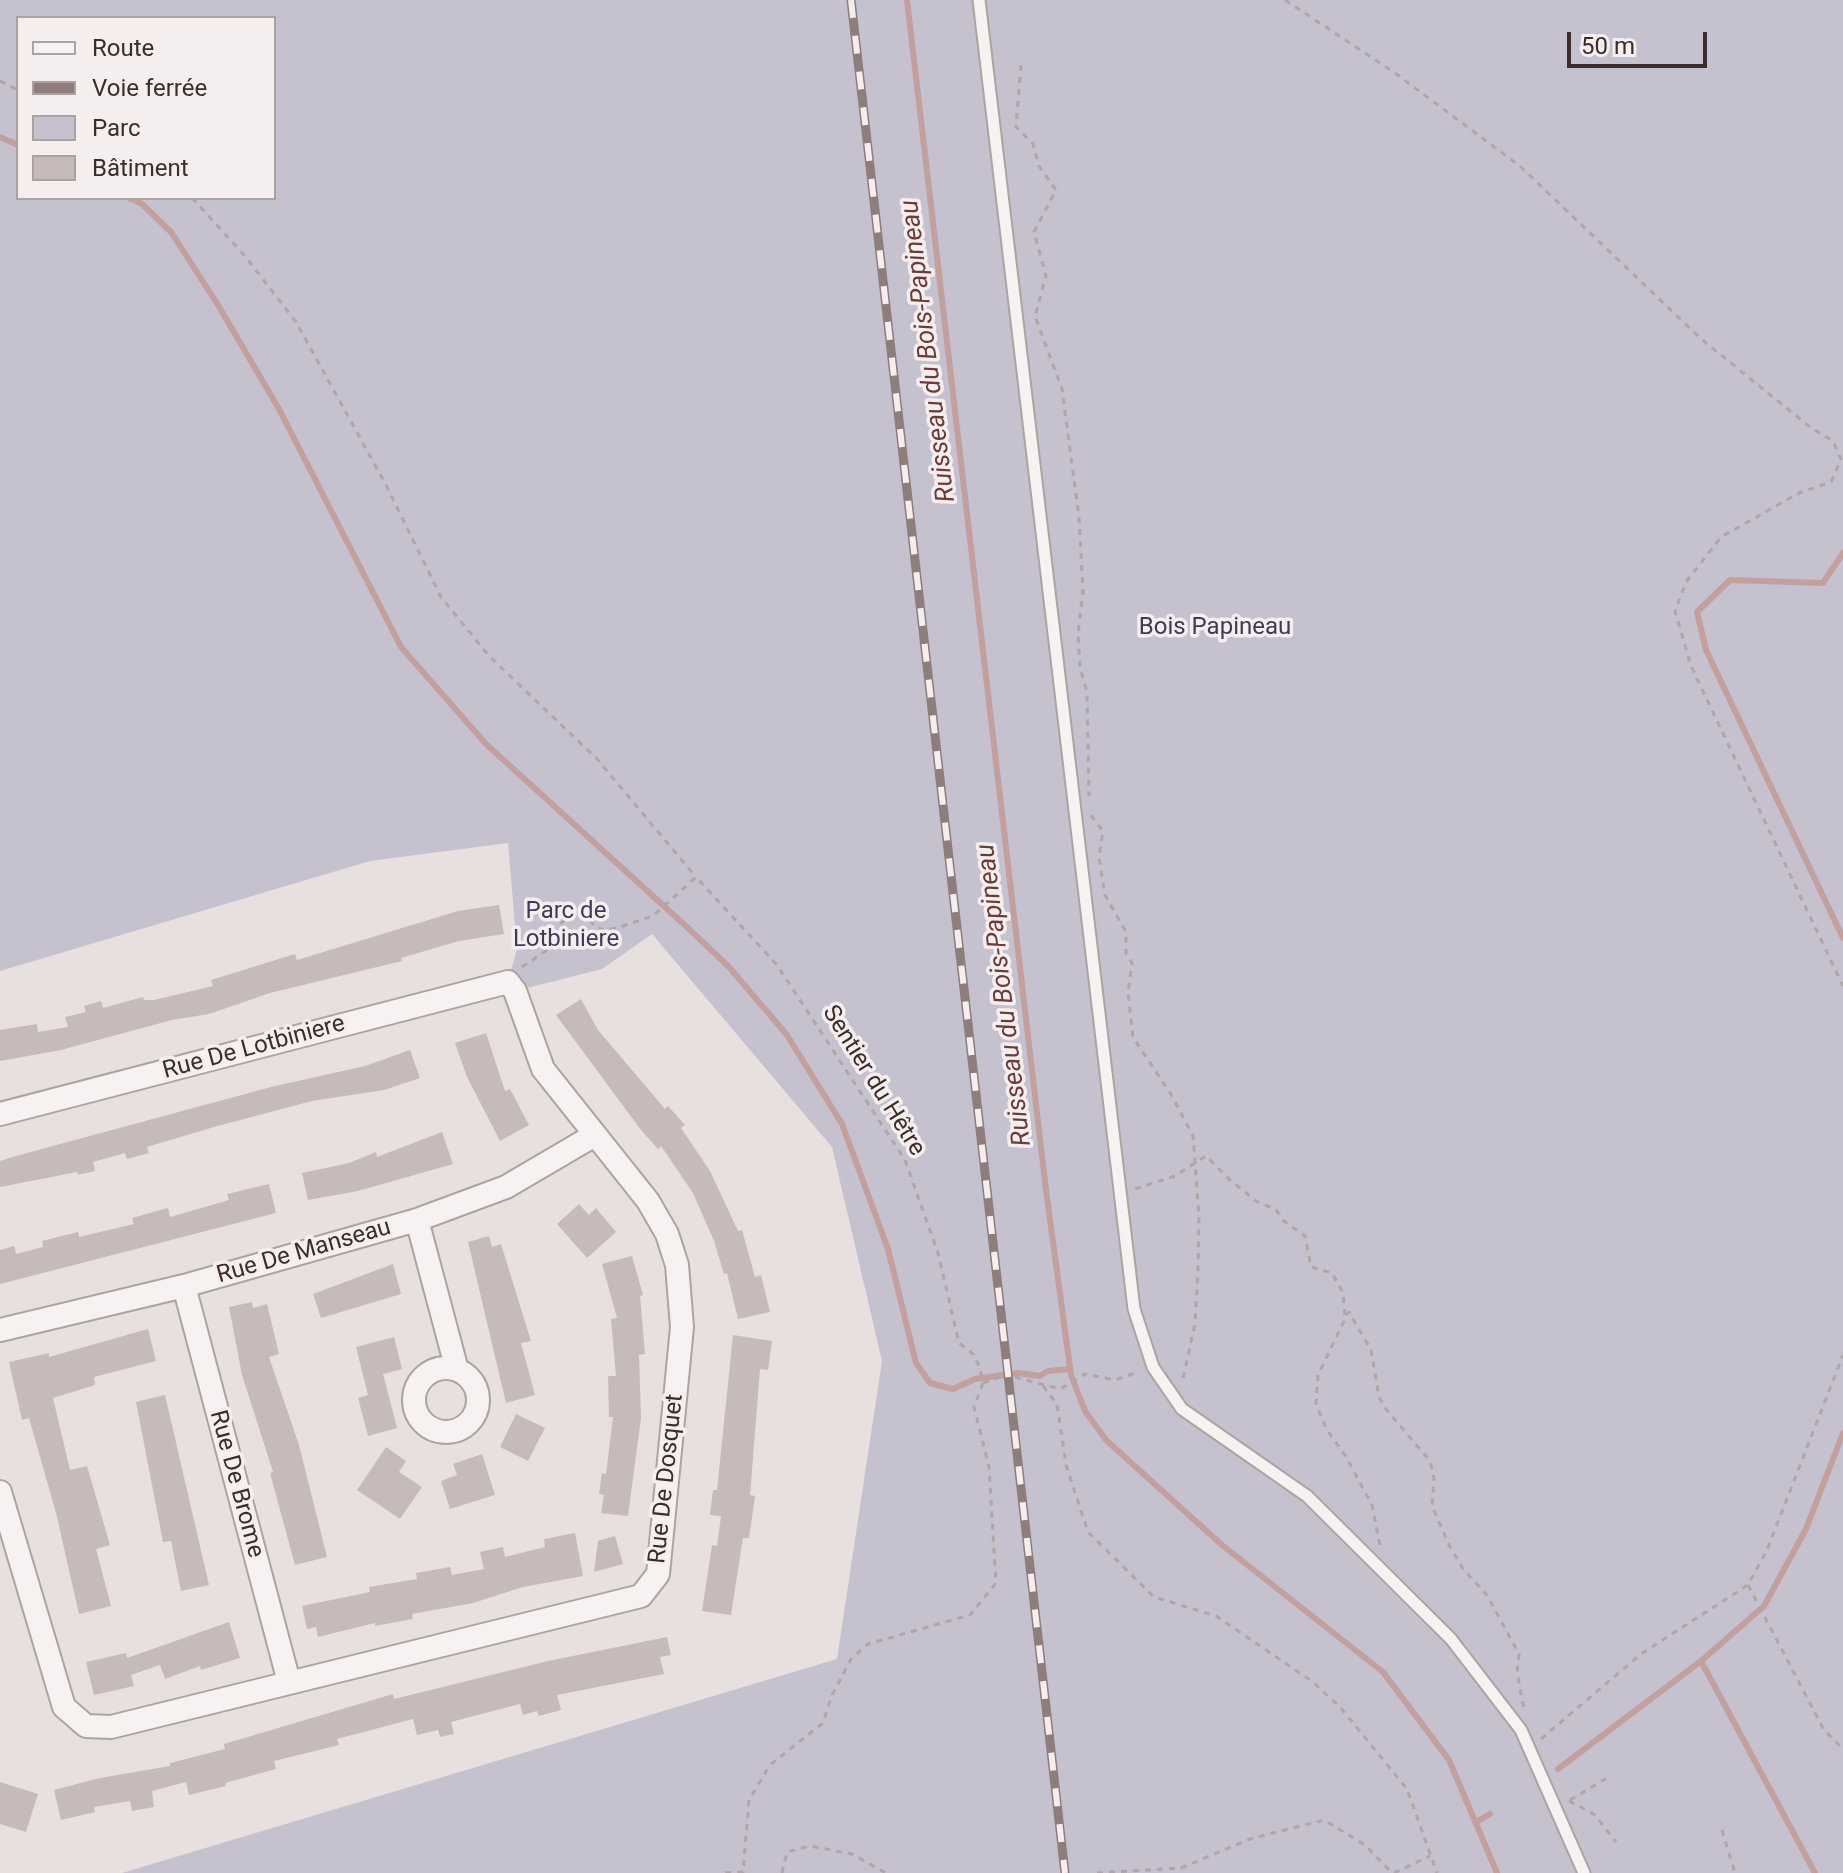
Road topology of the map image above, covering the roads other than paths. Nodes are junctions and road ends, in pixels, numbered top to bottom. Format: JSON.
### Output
{"nodes":[{"id":1,"x":979,"y":0,"type":"edge"},
{"id":2,"x":508,"y":982,"type":"joint"},
{"id":3,"x":0,"y":1114,"type":"edge"},
{"id":4,"x":593,"y":1136,"type":"junction"},
{"id":5,"x":417,"y":1220,"type":"junction"},
{"id":6,"x":184,"y":1286,"type":"junction"},
{"id":7,"x":0,"y":1330,"type":"edge"},
{"id":8,"x":457,"y":1370,"type":"dead end"},
{"id":9,"x":0,"y":1492,"type":"edge"},
{"id":10,"x":289,"y":1682,"type":"junction"},
{"id":11,"x":1584,"y":1873,"type":"edge"}],
"edges":[{"from":1,"to":11,"type":"lane"},
{"from":2,"to":3,"type":"street","name":"Rue De Lotbiniere"},
{"from":2,"to":4,"type":"street","name":"Rue De Dosquet"},
{"from":4,"to":5,"type":"street","name":"Rue De Manseau"},
{"from":4,"to":10,"type":"street","name":"Rue De Dosquet"},
{"from":5,"to":6,"type":"street","name":"Rue De Manseau"},
{"from":5,"to":8,"type":"street"},
{"from":6,"to":7,"type":"street","name":"Rue De Manseau"},
{"from":6,"to":10,"type":"street","name":"Rue De Brome"},
{"from":9,"to":10,"type":"street","name":"Rue De Dosquet"}]}
